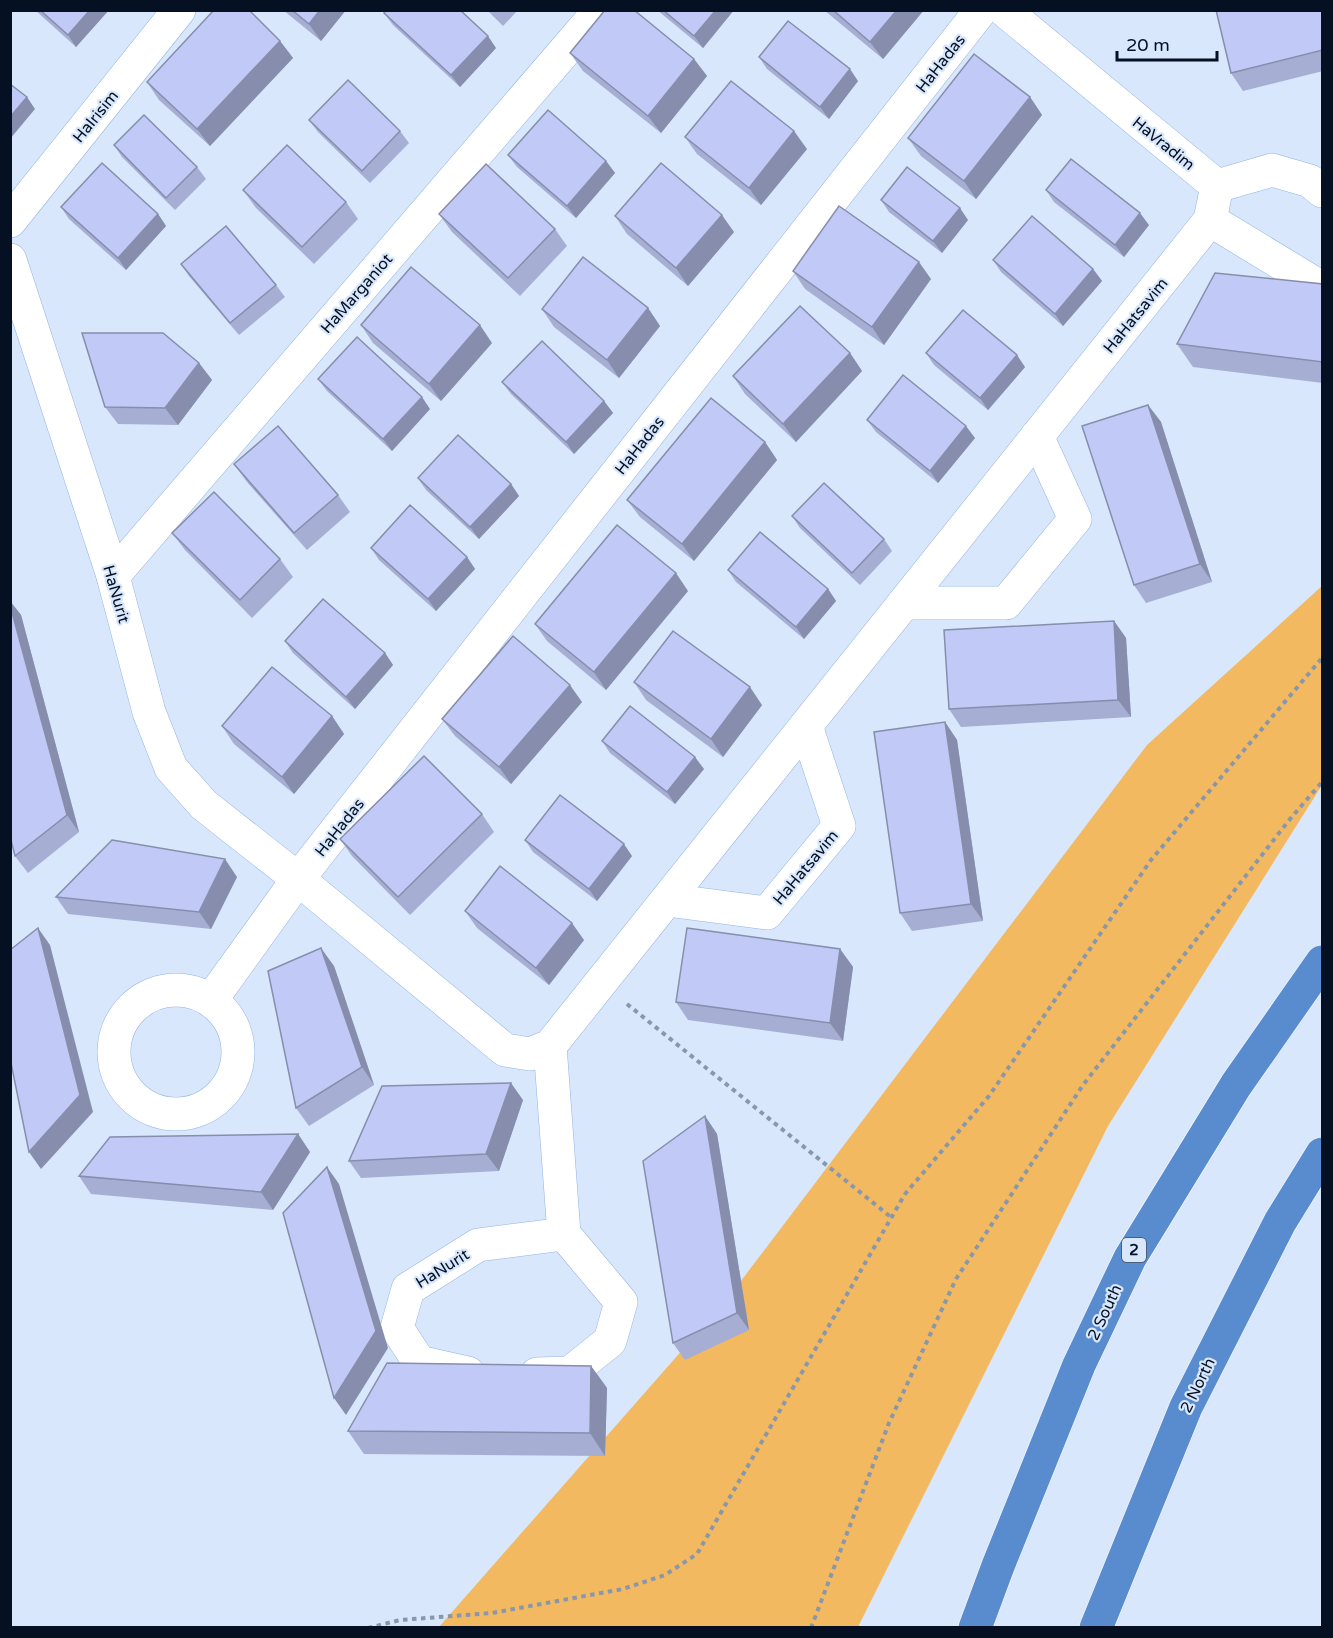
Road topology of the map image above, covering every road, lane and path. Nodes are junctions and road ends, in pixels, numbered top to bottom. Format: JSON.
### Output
{"nodes":[{"id":1,"x":179,"y":10,"type":"edge"},
{"id":2,"x":600,"y":10,"type":"edge"},
{"id":3,"x":981,"y":10,"type":"edge"},
{"id":4,"x":1018,"y":16,"type":"edge"},
{"id":5,"x":1217,"y":186,"type":"junction"},
{"id":6,"x":1323,"y":191,"type":"edge"},
{"id":7,"x":1210,"y":220,"type":"junction"},
{"id":8,"x":10,"y":221,"type":"edge"},
{"id":9,"x":10,"y":260,"type":"edge"},
{"id":10,"x":1323,"y":288,"type":"edge"},
{"id":11,"x":1037,"y":436,"type":"junction"},
{"id":12,"x":112,"y":576,"type":"junction"},
{"id":13,"x":904,"y":603,"type":"junction"},
{"id":14,"x":1323,"y":658,"type":"edge"},
{"id":15,"x":806,"y":726,"type":"junction"},
{"id":16,"x":1323,"y":782,"type":"edge"},
{"id":17,"x":298,"y":879,"type":"junction"},
{"id":18,"x":667,"y":900,"type":"junction"},
{"id":19,"x":1323,"y":962,"type":"edge"},
{"id":20,"x":601,"y":983,"type":"junction"},
{"id":21,"x":211,"y":1000,"type":"dead end"},
{"id":22,"x":540,"y":1050,"type":"junction"},
{"id":23,"x":1323,"y":1155,"type":"edge"},
{"id":24,"x":892,"y":1218,"type":"junction"},
{"id":25,"x":564,"y":1234,"type":"junction"},
{"id":26,"x":368,"y":1628,"type":"edge"},
{"id":27,"x":810,"y":1628,"type":"edge"},
{"id":28,"x":975,"y":1628,"type":"edge"},
{"id":29,"x":1095,"y":1628,"type":"edge"}],
"edges":[{"from":1,"to":8,"type":"street","name":"HaIrisim"},
{"from":2,"to":12,"type":"street","name":"HaMarganiot"},
{"from":3,"to":17,"type":"street","name":"HaHadas"},
{"from":4,"to":5,"type":"street","name":"HaVradim"},
{"from":5,"to":6,"type":"street"},
{"from":5,"to":7,"type":"street","name":"HaHatsavim"},
{"from":7,"to":10,"type":"street"},
{"from":7,"to":11,"type":"street","name":"HaHatsavim"},
{"from":9,"to":12,"type":"street","name":"HaNurit"},
{"from":11,"to":13,"type":"street","name":"HaHatsavim"},
{"from":11,"to":13,"type":"street"},
{"from":12,"to":17,"type":"street","name":"HaNurit"},
{"from":13,"to":15,"type":"street","name":"HaHatsavim"},
{"from":14,"to":24,"type":"path"},
{"from":15,"to":18,"type":"street","name":"HaHatsavim"},
{"from":15,"to":18,"type":"street","name":"HaHatsavim"},
{"from":16,"to":27,"type":"path"},
{"from":17,"to":21,"type":"street"},
{"from":17,"to":22,"type":"street","name":"HaNurit"},
{"from":18,"to":20,"type":"street","name":"HaHatsavim"},
{"from":19,"to":28,"type":"highway","name":"2 South","number":"2"},
{"from":20,"to":22,"type":"street","name":"HaHatsavim"},
{"from":20,"to":24,"type":"path"},
{"from":22,"to":25,"type":"street"},
{"from":23,"to":29,"type":"highway","name":"2 North"},
{"from":24,"to":26,"type":"path"},
{"from":25,"to":25,"type":"street","name":"HaNurit"}]}
